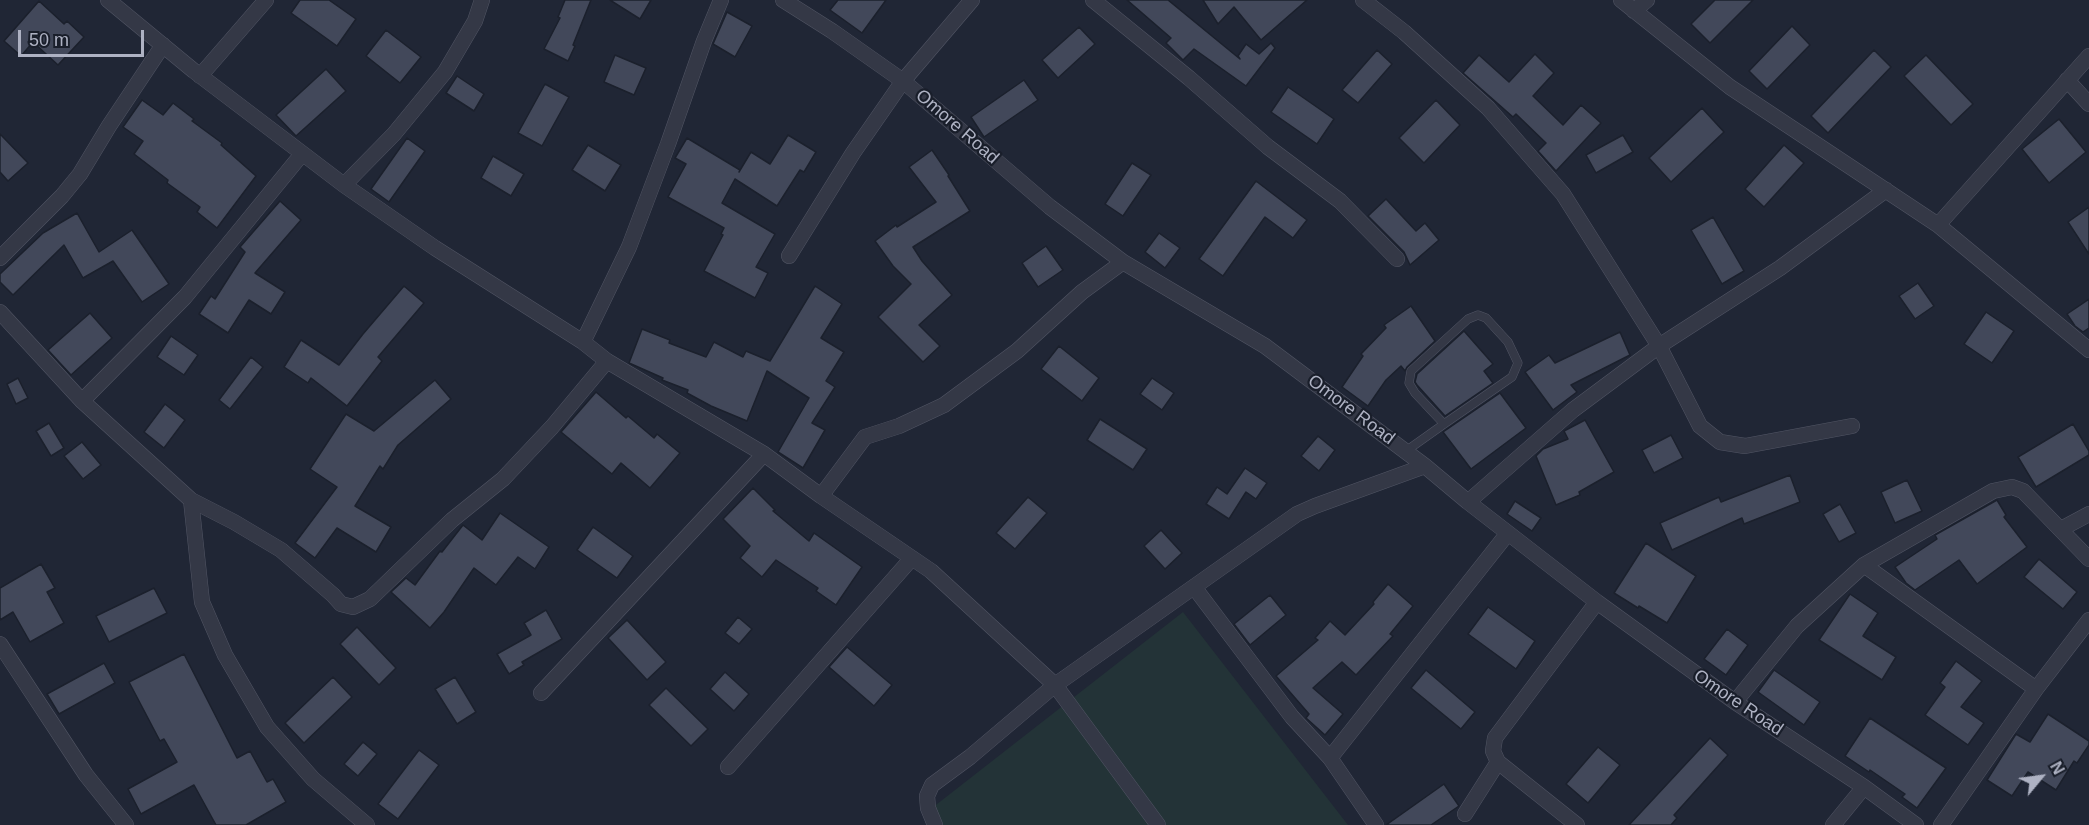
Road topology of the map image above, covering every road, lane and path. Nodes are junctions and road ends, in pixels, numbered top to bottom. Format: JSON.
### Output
{"nodes":[{"id":1,"x":108,"y":0,"type":"edge"},
{"id":2,"x":266,"y":0,"type":"edge"},
{"id":3,"x":482,"y":0,"type":"edge"},
{"id":4,"x":721,"y":0,"type":"edge"},
{"id":5,"x":783,"y":0,"type":"edge"},
{"id":6,"x":972,"y":0,"type":"edge"},
{"id":7,"x":1093,"y":0,"type":"edge"},
{"id":8,"x":1363,"y":0,"type":"edge"},
{"id":9,"x":1621,"y":0,"type":"edge"},
{"id":10,"x":1647,"y":0,"type":"edge"},
{"id":11,"x":1634,"y":11,"type":"junction"},
{"id":12,"x":162,"y":45,"type":"junction"},
{"id":13,"x":2089,"y":56,"type":"edge"},
{"id":14,"x":200,"y":76,"type":"junction"},
{"id":15,"x":2067,"y":80,"type":"junction"},
{"id":16,"x":903,"y":81,"type":"junction"},
{"id":17,"x":2089,"y":104,"type":"edge"},
{"id":18,"x":302,"y":154,"type":"junction"},
{"id":19,"x":344,"y":185,"type":"junction"},
{"id":20,"x":1886,"y":190,"type":"junction"},
{"id":21,"x":1938,"y":225,"type":"junction"},
{"id":22,"x":789,"y":256,"type":"dead end"},
{"id":23,"x":0,"y":258,"type":"edge"},
{"id":24,"x":1397,"y":259,"type":"dead end"},
{"id":25,"x":1123,"y":262,"type":"junction"},
{"id":26,"x":0,"y":312,"type":"edge"},
{"id":27,"x":584,"y":342,"type":"junction"},
{"id":28,"x":1659,"y":346,"type":"junction"},
{"id":29,"x":2089,"y":350,"type":"edge"},
{"id":30,"x":607,"y":360,"type":"junction"},
{"id":31,"x":82,"y":401,"type":"junction"},
{"id":32,"x":1444,"y":424,"type":"junction"},
{"id":33,"x":1852,"y":426,"type":"dead end"},
{"id":34,"x":1406,"y":452,"type":"junction"},
{"id":35,"x":764,"y":454,"type":"junction"},
{"id":36,"x":1425,"y":466,"type":"junction"},
{"id":37,"x":821,"y":496,"type":"junction"},
{"id":38,"x":191,"y":500,"type":"junction"},
{"id":39,"x":1468,"y":502,"type":"junction"},
{"id":40,"x":2089,"y":514,"type":"edge"},
{"id":41,"x":2061,"y":529,"type":"junction"},
{"id":42,"x":1508,"y":533,"type":"junction"},
{"id":43,"x":912,"y":558,"type":"junction"},
{"id":44,"x":2089,"y":559,"type":"edge"},
{"id":45,"x":1864,"y":564,"type":"junction"},
{"id":46,"x":1194,"y":587,"type":"junction"},
{"id":47,"x":1597,"y":602,"type":"junction"},
{"id":48,"x":2089,"y":620,"type":"edge"},
{"id":49,"x":0,"y":644,"type":"edge"},
{"id":50,"x":1055,"y":685,"type":"junction"},
{"id":51,"x":2036,"y":689,"type":"junction"},
{"id":52,"x":541,"y":693,"type":"dead end"},
{"id":53,"x":1735,"y":702,"type":"junction"},
{"id":54,"x":1330,"y":758,"type":"junction"},
{"id":55,"x":1498,"y":762,"type":"junction"},
{"id":56,"x":728,"y":767,"type":"dead end"},
{"id":57,"x":1864,"y":787,"type":"junction"},
{"id":58,"x":1465,"y":814,"type":"dead end"},
{"id":59,"x":126,"y":825,"type":"edge"},
{"id":60,"x":367,"y":825,"type":"edge"},
{"id":61,"x":935,"y":825,"type":"edge"},
{"id":62,"x":1158,"y":825,"type":"edge"},
{"id":63,"x":1376,"y":825,"type":"edge"},
{"id":64,"x":1577,"y":825,"type":"edge"},
{"id":65,"x":1833,"y":825,"type":"edge"},
{"id":66,"x":1916,"y":825,"type":"edge"},
{"id":67,"x":1941,"y":825,"type":"edge"}],
"edges":[{"from":1,"to":12,"type":"street"},
{"from":2,"to":14,"type":"street"},
{"from":3,"to":19,"type":"street"},
{"from":4,"to":27,"type":"street"},
{"from":5,"to":16,"type":"street","name":"Omore Road"},
{"from":6,"to":16,"type":"street"},
{"from":7,"to":24,"type":"street"},
{"from":8,"to":28,"type":"street"},
{"from":9,"to":11,"type":"street"},
{"from":10,"to":11,"type":"street"},
{"from":11,"to":20,"type":"street"},
{"from":12,"to":14,"type":"street"},
{"from":12,"to":23,"type":"street"},
{"from":13,"to":15,"type":"street"},
{"from":14,"to":18,"type":"street"},
{"from":15,"to":17,"type":"street"},
{"from":15,"to":21,"type":"street"},
{"from":16,"to":22,"type":"street"},
{"from":16,"to":25,"type":"street","name":"Omore Road"},
{"from":18,"to":19,"type":"street"},
{"from":18,"to":31,"type":"street"},
{"from":19,"to":27,"type":"street"},
{"from":20,"to":21,"type":"street"},
{"from":20,"to":28,"type":"street"},
{"from":21,"to":29,"type":"street"},
{"from":25,"to":34,"type":"street","name":"Omore Road"},
{"from":25,"to":37,"type":"street"},
{"from":26,"to":31,"type":"street"},
{"from":27,"to":30,"type":"street"},
{"from":28,"to":33,"type":"street"},
{"from":28,"to":39,"type":"street"},
{"from":30,"to":35,"type":"street"},
{"from":30,"to":38,"type":"street"},
{"from":31,"to":38,"type":"street"},
{"from":32,"to":32,"type":"lane"},
{"from":32,"to":34,"type":"lane"},
{"from":34,"to":36,"type":"street","name":"Omore Road"},
{"from":35,"to":37,"type":"street"},
{"from":35,"to":52,"type":"street"},
{"from":36,"to":39,"type":"street","name":"Omore Road"},
{"from":36,"to":46,"type":"street"},
{"from":37,"to":43,"type":"street"},
{"from":38,"to":60,"type":"street"},
{"from":39,"to":42,"type":"street","name":"Omore Road"},
{"from":40,"to":41,"type":"street"},
{"from":41,"to":44,"type":"street"},
{"from":41,"to":45,"type":"street"},
{"from":42,"to":47,"type":"street","name":"Omore Road"},
{"from":42,"to":54,"type":"street"},
{"from":43,"to":50,"type":"street"},
{"from":43,"to":56,"type":"street"},
{"from":45,"to":51,"type":"street"},
{"from":45,"to":53,"type":"street"},
{"from":46,"to":50,"type":"street"},
{"from":46,"to":54,"type":"street"},
{"from":47,"to":53,"type":"street","name":"Omore Road"},
{"from":47,"to":55,"type":"street"},
{"from":48,"to":51,"type":"street"},
{"from":49,"to":59,"type":"street"},
{"from":50,"to":61,"type":"street"},
{"from":50,"to":62,"type":"street"},
{"from":51,"to":67,"type":"street"},
{"from":53,"to":57,"type":"street","name":"Omore Road"},
{"from":54,"to":63,"type":"street"},
{"from":55,"to":58,"type":"street"},
{"from":55,"to":64,"type":"street"},
{"from":57,"to":65,"type":"street"},
{"from":57,"to":66,"type":"street","name":"Omore Road"}]}
